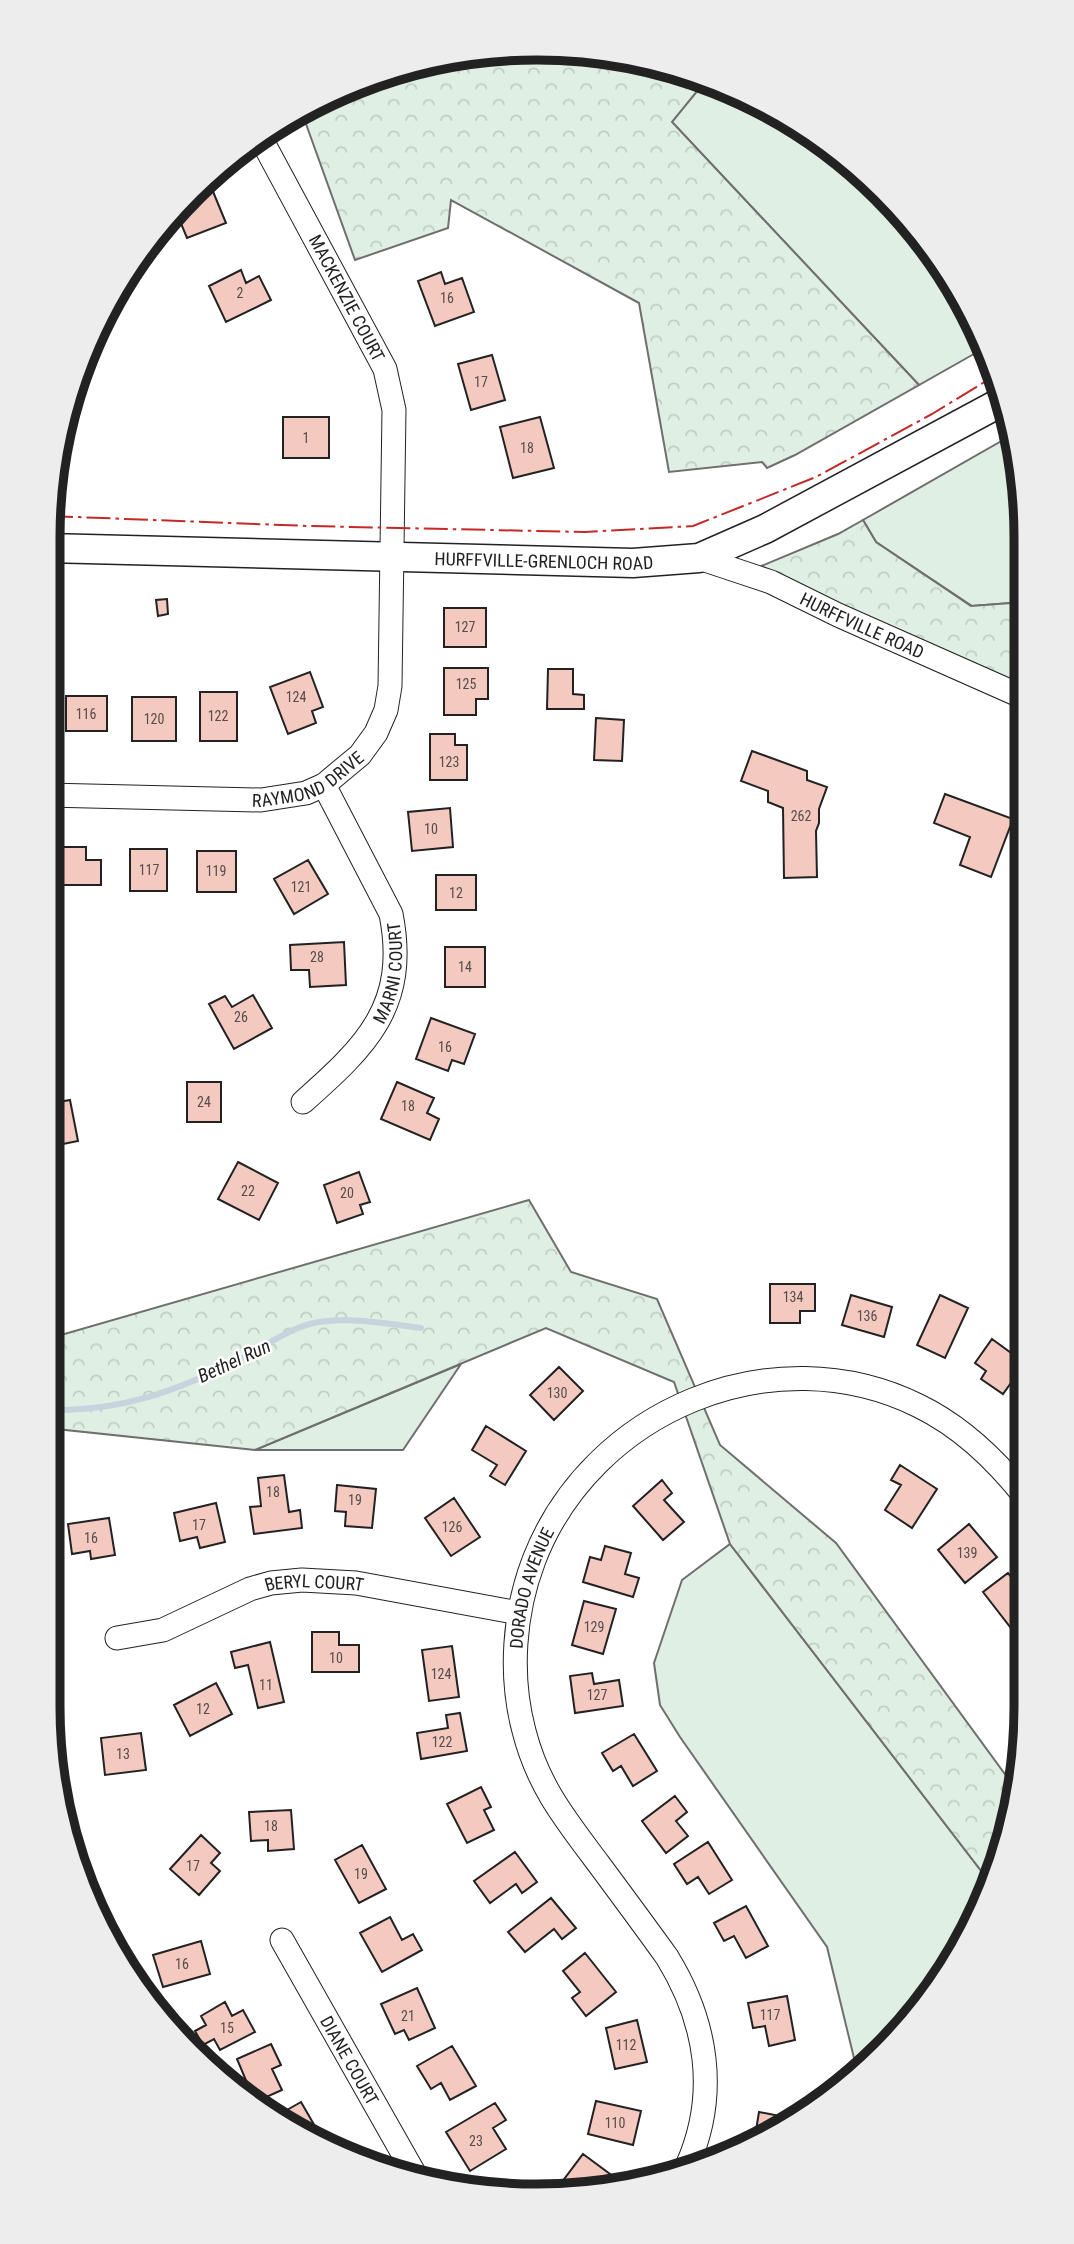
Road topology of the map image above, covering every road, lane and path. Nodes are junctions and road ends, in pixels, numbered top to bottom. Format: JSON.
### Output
{"nodes":[{"id":1,"x":264,"y":145,"type":"edge"},
{"id":2,"x":996,"y":405,"type":"edge"},
{"id":3,"x":60,"y":548,"type":"edge"},
{"id":4,"x":391,"y":556,"type":"junction"},
{"id":5,"x":699,"y":558,"type":"junction"},
{"id":6,"x":1014,"y":693,"type":"edge"},
{"id":7,"x":324,"y":785,"type":"junction"},
{"id":8,"x":60,"y":795,"type":"edge"},
{"id":9,"x":303,"y":1102,"type":"dead end"},
{"id":10,"x":1014,"y":1484,"type":"edge"},
{"id":11,"x":519,"y":1613,"type":"junction"},
{"id":12,"x":117,"y":1638,"type":"dead end"},
{"id":13,"x":282,"y":1940,"type":"dead end"},
{"id":14,"x":689,"y":2159,"type":"edge"},
{"id":15,"x":411,"y":2167,"type":"edge"}],
"edges":[{"from":1,"to":4,"type":"street","name":"MACKENZIE COURT"},
{"from":2,"to":5,"type":"main road","name":"HURFFVILLE-GRENLOCH ROAD"},
{"from":3,"to":4,"type":"main road","name":"HURFFVILLE-GRENLOCH ROAD"},
{"from":4,"to":5,"type":"main road","name":"HURFFVILLE-GRENLOCH ROAD"},
{"from":4,"to":7,"type":"street","name":"RAYMOND DRIVE"},
{"from":5,"to":6,"type":"street","name":"HURFFVILLE ROAD"},
{"from":7,"to":8,"type":"street","name":"RAYMOND DRIVE"},
{"from":7,"to":9,"type":"street","name":"MARNI COURT"},
{"from":10,"to":11,"type":"street","name":"DORADO AVENUE"},
{"from":11,"to":12,"type":"street","name":"BERYL COURT"},
{"from":11,"to":14,"type":"street","name":"DORADO AVENUE"},
{"from":13,"to":15,"type":"street","name":"DIANE COURT"}]}
